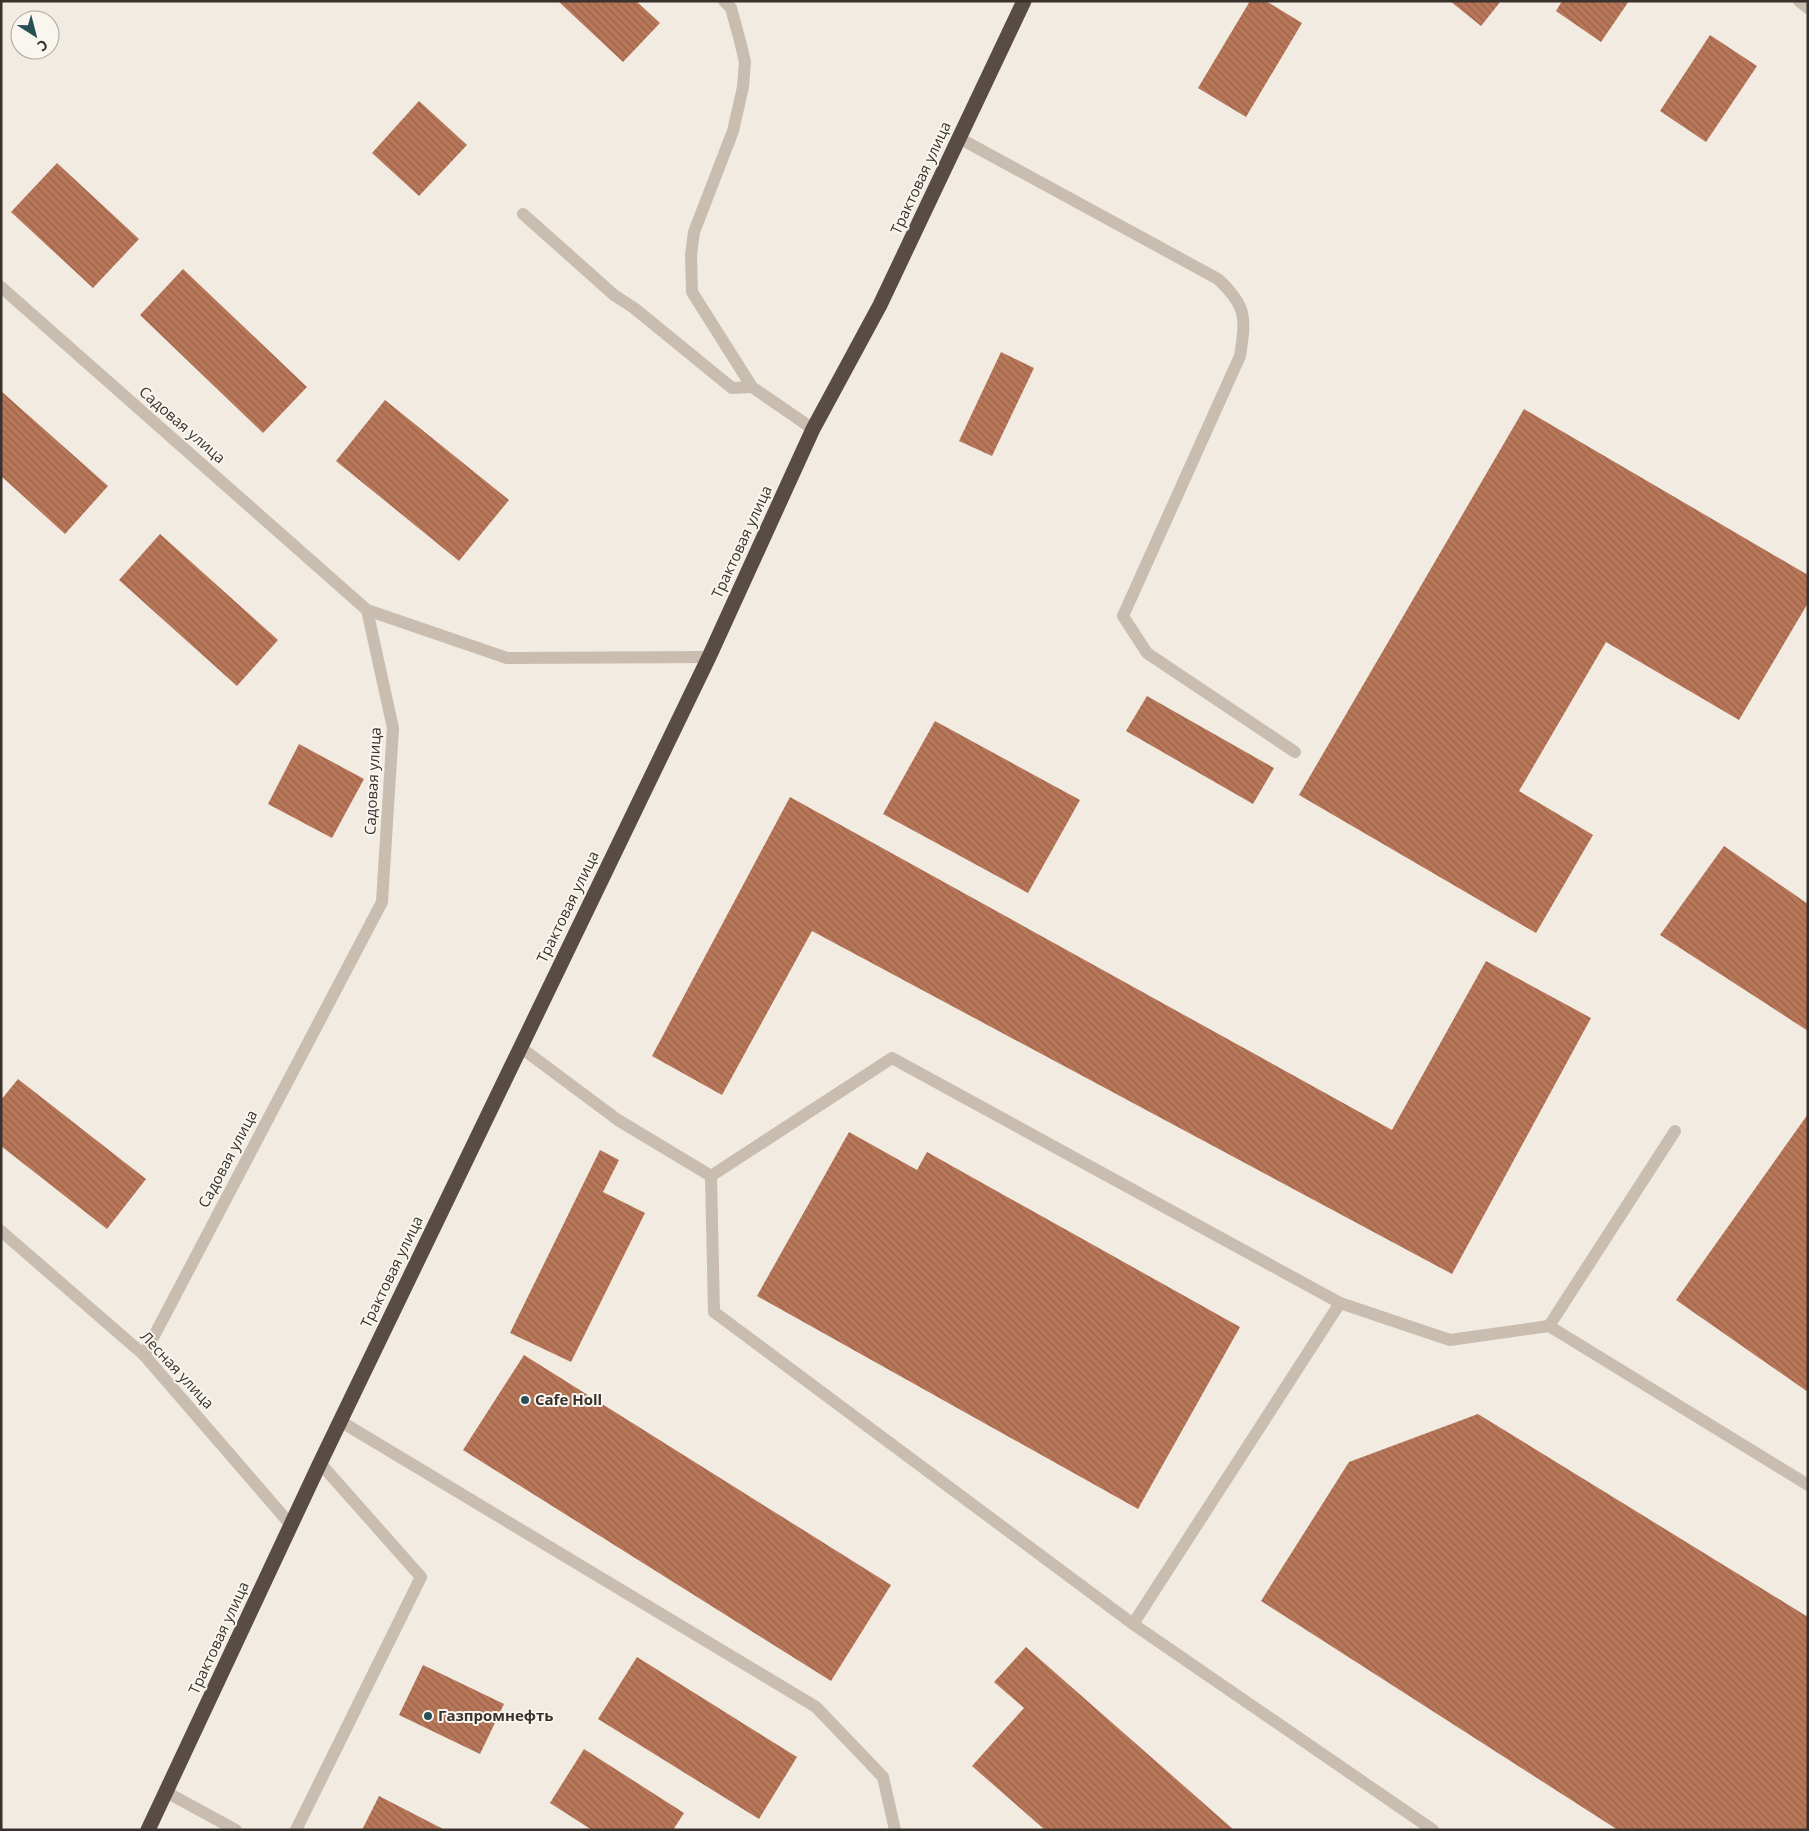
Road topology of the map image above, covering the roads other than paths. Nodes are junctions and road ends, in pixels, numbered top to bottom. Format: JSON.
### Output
{"nodes":[{"id":1,"x":1024,"y":1,"type":"edge"},
{"id":2,"x":1800,"y":1,"type":"edge"},
{"id":3,"x":730,"y":3,"type":"edge"},
{"id":4,"x":1808,"y":8,"type":"edge"},
{"id":5,"x":959,"y":138,"type":"junction"},
{"id":6,"x":523,"y":214,"type":"dead end"},
{"id":7,"x":1,"y":287,"type":"edge"},
{"id":8,"x":752,"y":387,"type":"junction"},
{"id":9,"x":813,"y":429,"type":"junction"},
{"id":10,"x":367,"y":610,"type":"junction"},
{"id":11,"x":709,"y":657,"type":"junction"},
{"id":12,"x":1295,"y":752,"type":"dead end"},
{"id":13,"x":520,"y":1047,"type":"junction"},
{"id":14,"x":1675,"y":1132,"type":"dead end"},
{"id":15,"x":711,"y":1176,"type":"junction"},
{"id":16,"x":1,"y":1231,"type":"edge"},
{"id":17,"x":1340,"y":1303,"type":"junction"},
{"id":18,"x":1549,"y":1326,"type":"junction"},
{"id":19,"x":144,"y":1354,"type":"junction"},
{"id":20,"x":340,"y":1422,"type":"junction"},
{"id":21,"x":320,"y":1463,"type":"junction"},
{"id":22,"x":1808,"y":1485,"type":"edge"},
{"id":23,"x":291,"y":1525,"type":"junction"},
{"id":24,"x":1133,"y":1624,"type":"junction"},
{"id":25,"x":166,"y":1792,"type":"junction"},
{"id":26,"x":148,"y":1830,"type":"edge"},
{"id":27,"x":236,"y":1830,"type":"edge"},
{"id":28,"x":296,"y":1830,"type":"edge"},
{"id":29,"x":895,"y":1830,"type":"edge"},
{"id":30,"x":1433,"y":1830,"type":"edge"}],
"edges":[{"from":1,"to":5,"type":"highway","name":"Трактовая улица"},
{"from":2,"to":4,"type":"street"},
{"from":3,"to":8,"type":"street"},
{"from":5,"to":9,"type":"highway","name":"Трактовая улица"},
{"from":5,"to":12,"type":"street"},
{"from":6,"to":8,"type":"street"},
{"from":7,"to":10,"type":"street","name":"Садовая улица"},
{"from":8,"to":9,"type":"street"},
{"from":9,"to":11,"type":"highway","name":"Трактовая улица"},
{"from":10,"to":11,"type":"street"},
{"from":10,"to":19,"type":"street","name":"Садовая улица"},
{"from":11,"to":13,"type":"highway","name":"Трактовая улица"},
{"from":13,"to":15,"type":"street"},
{"from":13,"to":20,"type":"highway","name":"Трактовая улица"},
{"from":14,"to":18,"type":"street"},
{"from":15,"to":17,"type":"street"},
{"from":15,"to":24,"type":"street"},
{"from":16,"to":19,"type":"street","name":"Лесная улица"},
{"from":17,"to":18,"type":"street"},
{"from":17,"to":24,"type":"street"},
{"from":18,"to":22,"type":"street"},
{"from":19,"to":23,"type":"street","name":"Лесная улица"},
{"from":20,"to":21,"type":"highway","name":"Трактовая улица"},
{"from":20,"to":29,"type":"street"},
{"from":21,"to":23,"type":"highway","name":"Трактовая улица"},
{"from":21,"to":28,"type":"street"},
{"from":23,"to":25,"type":"highway","name":"Трактовая улица"},
{"from":24,"to":30,"type":"street"},
{"from":25,"to":26,"type":"highway","name":"Трактовая улица"},
{"from":25,"to":27,"type":"street"}]}
